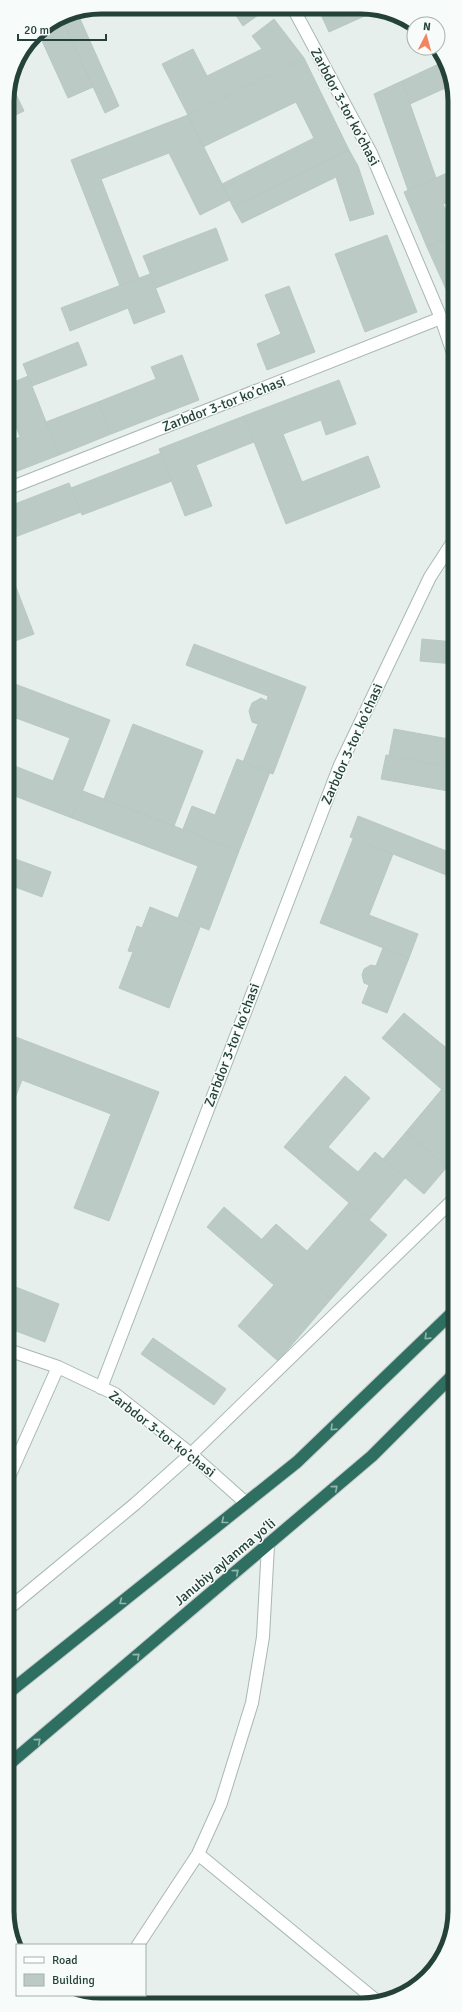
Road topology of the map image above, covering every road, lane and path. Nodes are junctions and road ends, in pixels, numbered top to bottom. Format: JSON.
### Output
{"nodes":[{"id":1,"x":296,"y":14,"type":"edge"},
{"id":2,"x":441,"y":318,"type":"junction"},
{"id":3,"x":448,"y":338,"type":"edge"},
{"id":4,"x":14,"y":486,"type":"edge"},
{"id":5,"x":448,"y":549,"type":"edge"},
{"id":6,"x":448,"y":1205,"type":"edge"},
{"id":7,"x":448,"y":1317,"type":"edge"},
{"id":8,"x":14,"y":1352,"type":"edge"},
{"id":9,"x":58,"y":1367,"type":"junction"},
{"id":10,"x":448,"y":1380,"type":"edge"},
{"id":11,"x":101,"y":1388,"type":"junction"},
{"id":12,"x":191,"y":1454,"type":"junction"},
{"id":13,"x":14,"y":1466,"type":"edge"},
{"id":14,"x":246,"y":1503,"type":"junction"},
{"id":15,"x":268,"y":1545,"type":"junction"},
{"id":16,"x":14,"y":1604,"type":"edge"},
{"id":17,"x":14,"y":1688,"type":"edge"},
{"id":18,"x":14,"y":1760,"type":"edge"},
{"id":19,"x":198,"y":1854,"type":"junction"},
{"id":20,"x":139,"y":1944,"type":"edge"},
{"id":21,"x":372,"y":1997,"type":"edge"}],
"edges":[{"from":1,"to":2,"type":"street","name":"Zarbdor 3-tor koʼchasi"},
{"from":2,"to":3,"type":"street","name":"Zarbdor 3-tor koʼchasi"},
{"from":2,"to":4,"type":"street","name":"Zarbdor 3-tor koʼchasi"},
{"from":5,"to":11,"type":"street","name":"Zarbdor 3-tor koʼchasi"},
{"from":6,"to":12,"type":"street"},
{"from":7,"to":14,"type":"highway","one_way":true},
{"from":8,"to":9,"type":"street"},
{"from":9,"to":11,"type":"street"},
{"from":9,"to":13,"type":"street"},
{"from":15,"to":10,"type":"highway","name":"Janubiy aylanma yoʻli","one_way":true},
{"from":11,"to":12,"type":"street","name":"Zarbdor 3-tor koʼchasi"},
{"from":12,"to":14,"type":"street","name":"Zarbdor 3-tor koʼchasi"},
{"from":12,"to":16,"type":"street"},
{"from":14,"to":17,"type":"highway","one_way":true},
{"from":18,"to":15,"type":"highway","name":"Janubiy aylanma yoʻli","one_way":true},
{"from":15,"to":19,"type":"street"},
{"from":19,"to":20,"type":"street"},
{"from":19,"to":21,"type":"street"}]}
